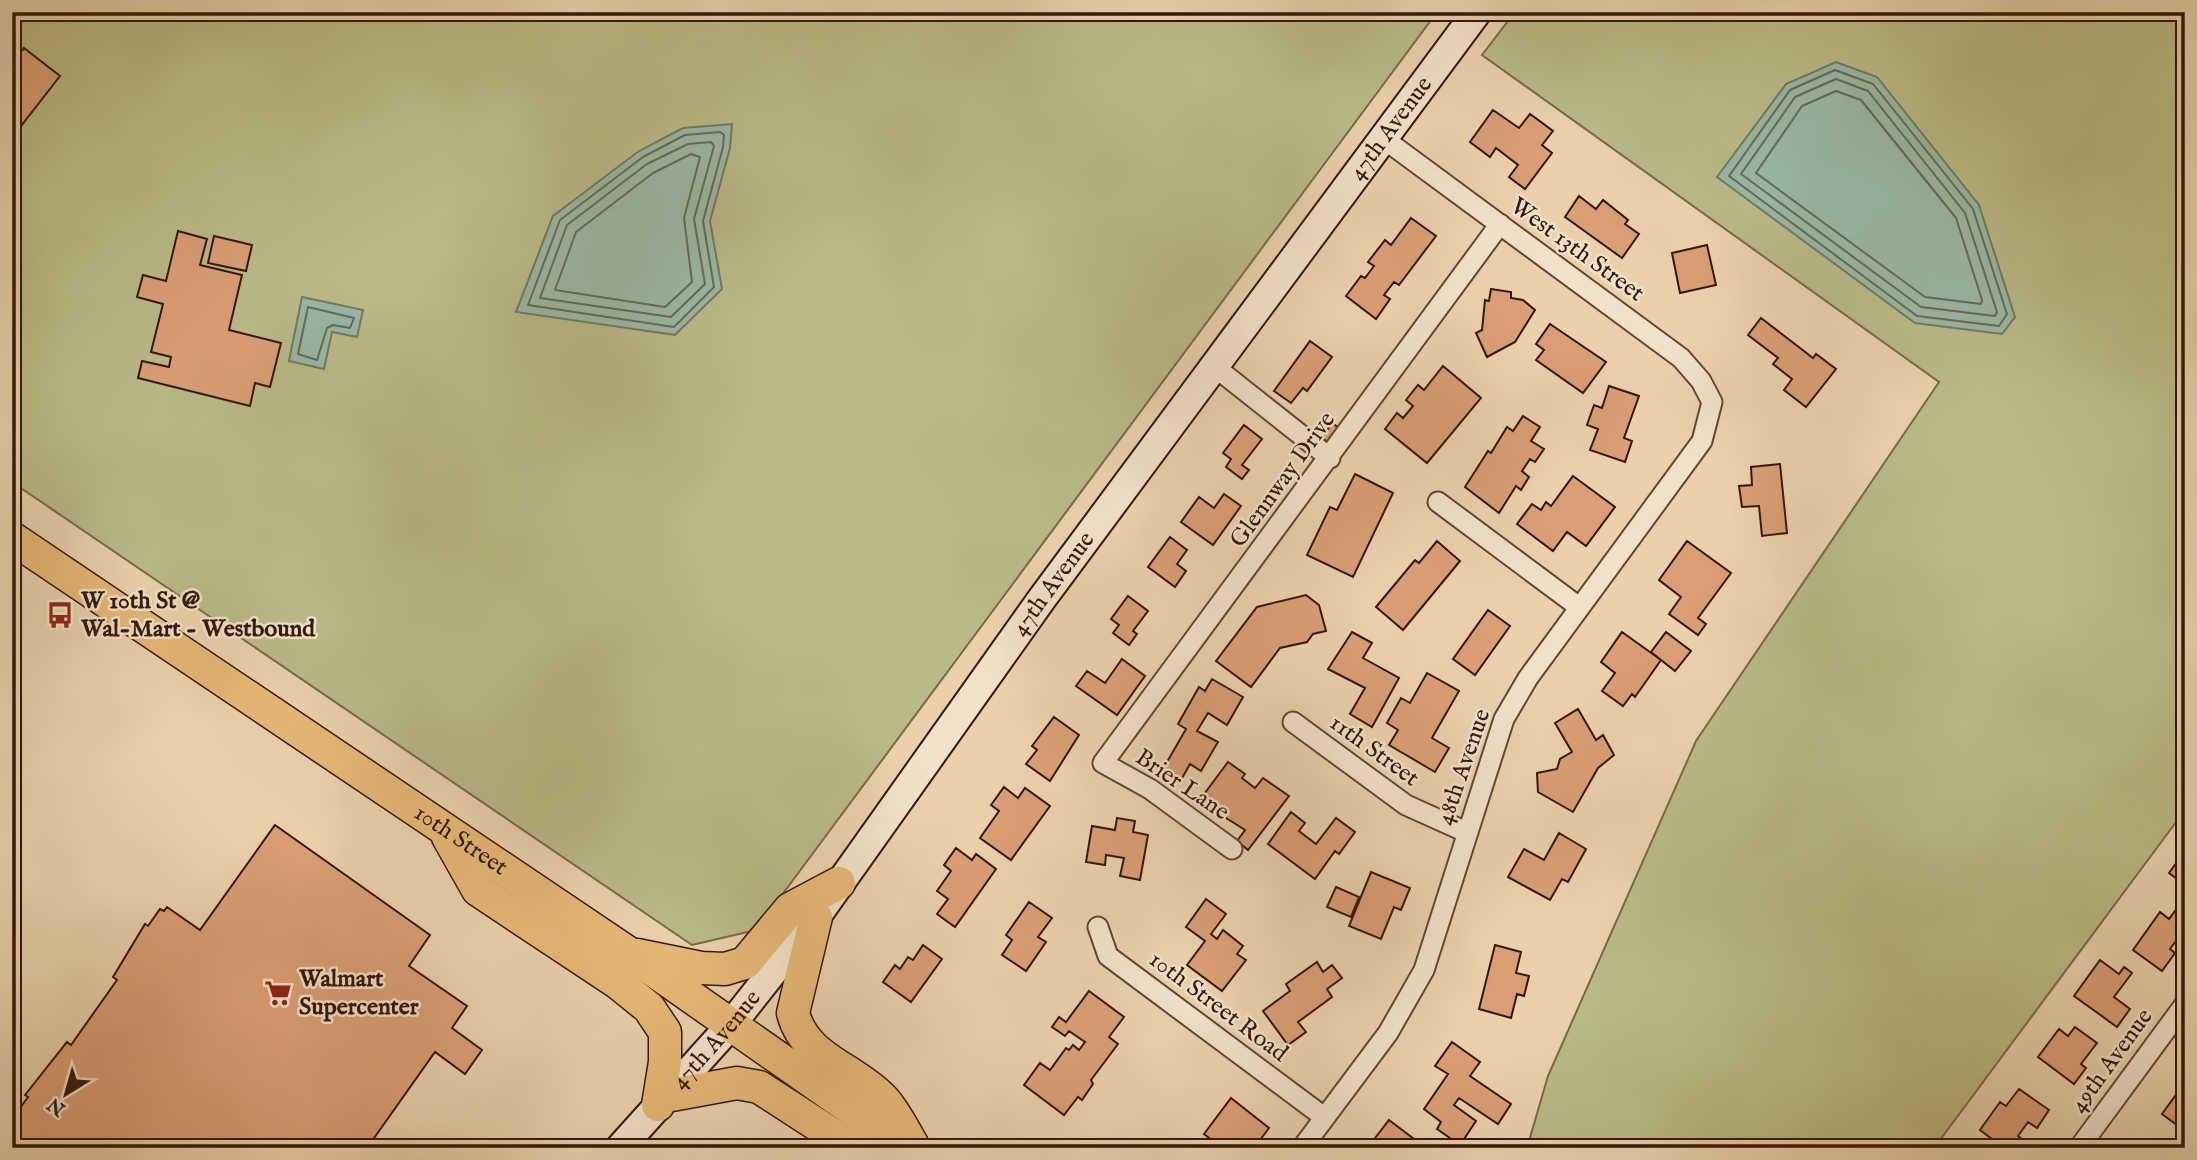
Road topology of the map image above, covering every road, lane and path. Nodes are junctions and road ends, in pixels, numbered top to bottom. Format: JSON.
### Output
{"nodes":[{"id":1,"x":1477,"y":12,"type":"edge"},
{"id":2,"x":1384,"y":139,"type":"junction"},
{"id":3,"x":1500,"y":224,"type":"junction"},
{"id":4,"x":1215,"y":367,"type":"junction"},
{"id":5,"x":1709,"y":421,"type":"joint"},
{"id":6,"x":1330,"y":458,"type":"junction"},
{"id":7,"x":1438,"y":502,"type":"dead end"},
{"id":8,"x":12,"y":538,"type":"edge"},
{"id":9,"x":1579,"y":607,"type":"junction"},
{"id":10,"x":1293,"y":722,"type":"dead end"},
{"id":11,"x":1103,"y":763,"type":"joint"},
{"id":12,"x":1466,"y":832,"type":"junction"},
{"id":13,"x":446,"y":833,"type":"junction"},
{"id":14,"x":1232,"y":849,"type":"dead end"},
{"id":15,"x":839,"y":883,"type":"junction"},
{"id":16,"x":816,"y":917,"type":"junction"},
{"id":17,"x":1098,"y":927,"type":"dead end"},
{"id":18,"x":630,"y":954,"type":"junction"},
{"id":19,"x":2185,"y":1004,"type":"edge"},
{"id":20,"x":730,"y":1026,"type":"junction"},
{"id":21,"x":662,"y":1100,"type":"junction"},
{"id":22,"x":1324,"y":1117,"type":"junction"},
{"id":23,"x":620,"y":1148,"type":"edge"},
{"id":24,"x":853,"y":1148,"type":"edge"},
{"id":25,"x":907,"y":1148,"type":"edge"},
{"id":26,"x":915,"y":1148,"type":"edge"},
{"id":27,"x":1302,"y":1148,"type":"edge"},
{"id":28,"x":2079,"y":1148,"type":"edge"}],
"edges":[{"from":1,"to":2,"type":"main road","name":"47th Avenue"},
{"from":2,"to":3,"type":"street","name":"West 13th Street"},
{"from":2,"to":4,"type":"main road","name":"47th Avenue"},
{"from":3,"to":5,"type":"street","name":"West 13th Street"},
{"from":3,"to":6,"type":"street","name":"Glennway Drive"},
{"from":4,"to":6,"type":"street"},
{"from":4,"to":15,"type":"main road","name":"47th Avenue"},
{"from":5,"to":9,"type":"street","name":"48th Avenue"},
{"from":6,"to":11,"type":"street","name":"Glennway Drive"},
{"from":7,"to":9,"type":"street"},
{"from":8,"to":13,"type":"main road","name":"10th Street"},
{"from":9,"to":12,"type":"street","name":"48th Avenue"},
{"from":10,"to":12,"type":"street","name":"11th Street"},
{"from":11,"to":14,"type":"street","name":"Brier Lane"},
{"from":12,"to":22,"type":"street","name":"48th Avenue"},
{"from":13,"to":18,"type":"main road","name":"10th Street"},
{"from":13,"to":21,"type":"main road"},
{"from":15,"to":16,"type":"main road","name":"47th Avenue"},
{"from":15,"to":18,"type":"main road"},
{"from":16,"to":20,"type":"main road","name":"47th Avenue"},
{"from":16,"to":26,"type":"main road"},
{"from":17,"to":22,"type":"street","name":"10th Street Road"},
{"from":18,"to":20,"type":"main road","name":"10th Street"},
{"from":19,"to":28,"type":"street","name":"49th Avenue"},
{"from":20,"to":21,"type":"main road","name":"47th Avenue"},
{"from":20,"to":25,"type":"main road","name":"10th Street"},
{"from":21,"to":23,"type":"main road","name":"47th Avenue"},
{"from":21,"to":24,"type":"main road"},
{"from":22,"to":27,"type":"street","name":"48th Avenue"}]}
